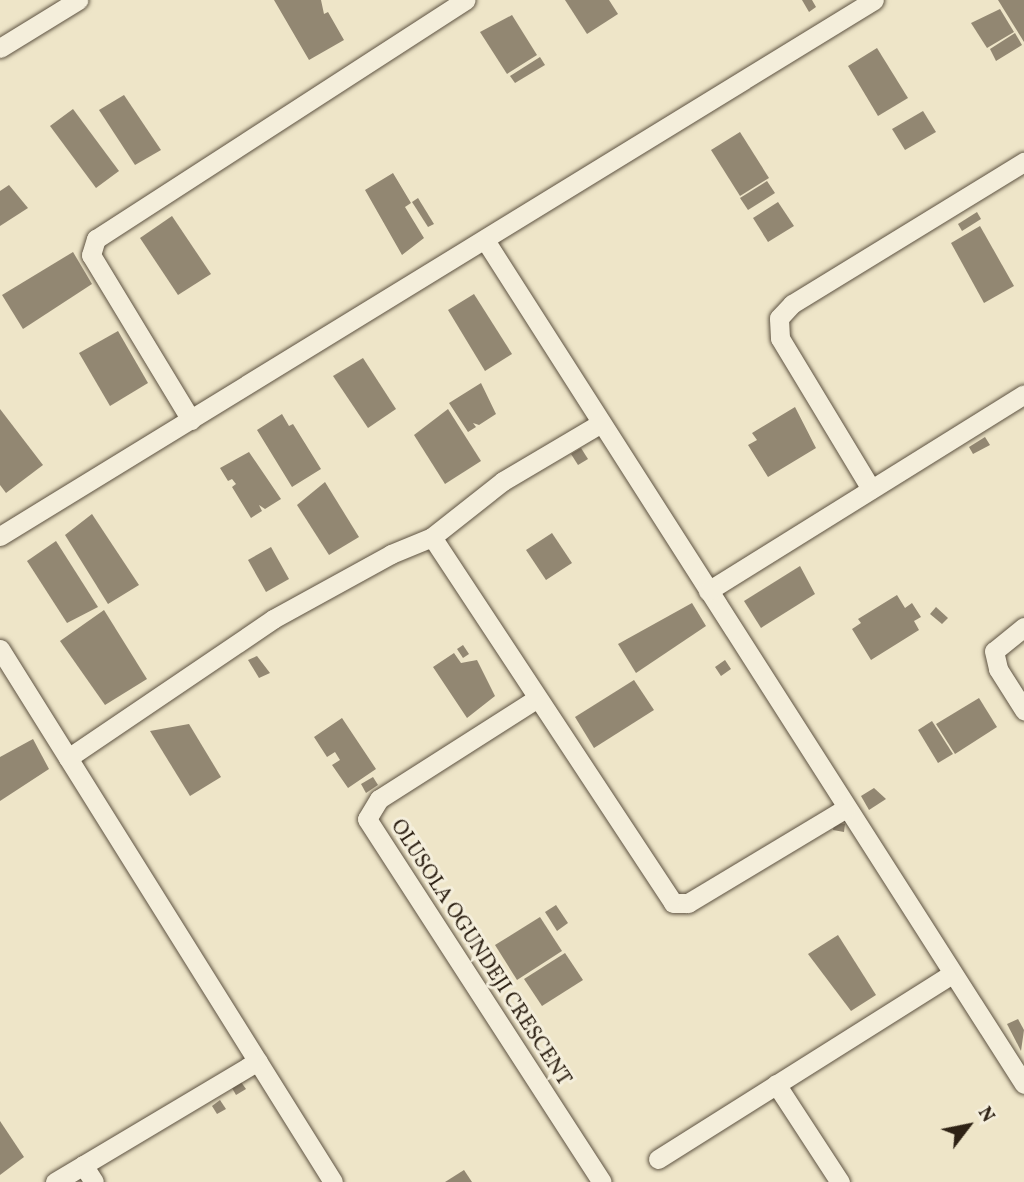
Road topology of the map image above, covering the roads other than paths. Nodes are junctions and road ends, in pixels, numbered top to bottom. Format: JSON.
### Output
{"nodes":[{"id":1,"x":78,"y":0,"type":"edge"},
{"id":2,"x":466,"y":0,"type":"edge"},
{"id":3,"x":874,"y":0,"type":"edge"},
{"id":4,"x":0,"y":48,"type":"edge"},
{"id":5,"x":1024,"y":162,"type":"edge"},
{"id":6,"x":485,"y":240,"type":"junction"},
{"id":7,"x":1024,"y":394,"type":"edge"},
{"id":8,"x":191,"y":420,"type":"junction"},
{"id":9,"x":601,"y":423,"type":"junction"},
{"id":10,"x":872,"y":489,"type":"junction"},
{"id":11,"x":0,"y":536,"type":"edge"},
{"id":12,"x":432,"y":537,"type":"junction"},
{"id":13,"x":708,"y":591,"type":"junction"},
{"id":14,"x":1024,"y":627,"type":"edge"},
{"id":15,"x":0,"y":649,"type":"edge"},
{"id":16,"x":536,"y":699,"type":"junction"},
{"id":17,"x":1024,"y":710,"type":"edge"},
{"id":18,"x":68,"y":758,"type":"junction"},
{"id":19,"x":846,"y":807,"type":"junction"},
{"id":20,"x":952,"y":974,"type":"junction"},
{"id":21,"x":258,"y":1061,"type":"junction"},
{"id":22,"x":776,"y":1084,"type":"junction"},
{"id":23,"x":1024,"y":1084,"type":"edge"},
{"id":24,"x":658,"y":1159,"type":"dead end"},
{"id":25,"x":83,"y":1165,"type":"junction"},
{"id":26,"x":55,"y":1182,"type":"edge"},
{"id":27,"x":94,"y":1182,"type":"edge"},
{"id":28,"x":333,"y":1182,"type":"edge"},
{"id":29,"x":602,"y":1182,"type":"edge"},
{"id":30,"x":840,"y":1182,"type":"edge"}],
"edges":[{"from":1,"to":4,"type":"street"},
{"from":2,"to":8,"type":"street"},
{"from":3,"to":6,"type":"street"},
{"from":5,"to":10,"type":"street"},
{"from":6,"to":8,"type":"street"},
{"from":6,"to":9,"type":"street"},
{"from":7,"to":10,"type":"street"},
{"from":8,"to":11,"type":"street"},
{"from":9,"to":12,"type":"street"},
{"from":9,"to":13,"type":"street"},
{"from":10,"to":13,"type":"street"},
{"from":12,"to":16,"type":"street"},
{"from":12,"to":18,"type":"street"},
{"from":13,"to":19,"type":"street"},
{"from":14,"to":17,"type":"street"},
{"from":15,"to":18,"type":"street"},
{"from":16,"to":19,"type":"street"},
{"from":16,"to":29,"type":"street","name":"OLUSOLA OGUNDEJI CRESCENT"},
{"from":18,"to":21,"type":"street"},
{"from":19,"to":20,"type":"street"},
{"from":20,"to":22,"type":"street"},
{"from":20,"to":23,"type":"street"},
{"from":21,"to":25,"type":"street"},
{"from":21,"to":28,"type":"street"},
{"from":22,"to":24,"type":"street"},
{"from":22,"to":30,"type":"street"},
{"from":25,"to":26,"type":"street"},
{"from":25,"to":27,"type":"street"}]}
